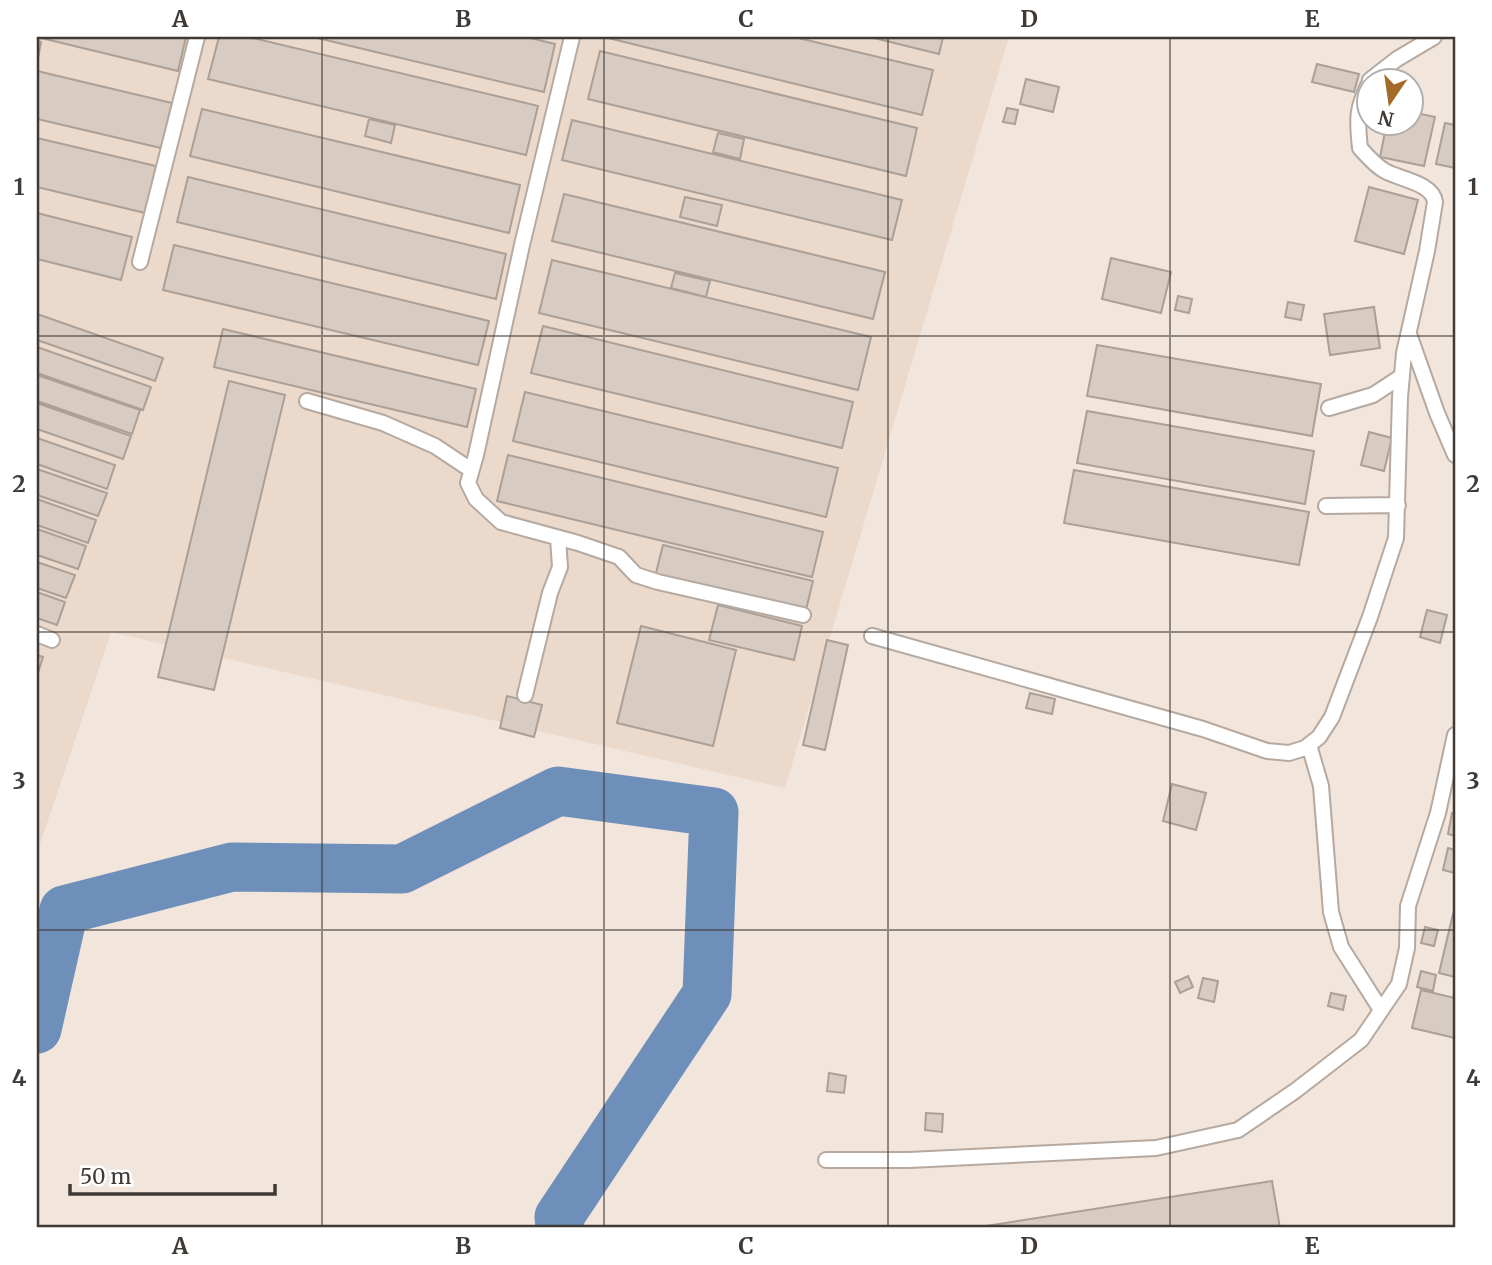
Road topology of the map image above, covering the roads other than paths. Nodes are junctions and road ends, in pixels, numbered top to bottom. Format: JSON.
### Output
{"nodes":[{"id":1,"x":197,"y":37,"type":"edge"},
{"id":2,"x":572,"y":37,"type":"edge"},
{"id":3,"x":1434,"y":37,"type":"edge"},
{"id":4,"x":1388,"y":66,"type":"edge"},
{"id":5,"x":1359,"y":136,"type":"edge"},
{"id":6,"x":140,"y":262,"type":"dead end"},
{"id":7,"x":1409,"y":332,"type":"junction"},
{"id":8,"x":1402,"y":376,"type":"junction"},
{"id":9,"x":307,"y":401,"type":"dead end"},
{"id":10,"x":1329,"y":408,"type":"dead end"},
{"id":11,"x":1455,"y":455,"type":"edge"},
{"id":12,"x":471,"y":470,"type":"junction"},
{"id":13,"x":1398,"y":505,"type":"junction"},
{"id":14,"x":1326,"y":506,"type":"dead end"},
{"id":15,"x":558,"y":538,"type":"junction"},
{"id":16,"x":803,"y":615,"type":"dead end"},
{"id":17,"x":37,"y":634,"type":"edge"},
{"id":18,"x":872,"y":636,"type":"dead end"},
{"id":19,"x":52,"y":640,"type":"dead end"},
{"id":20,"x":525,"y":695,"type":"dead end"},
{"id":21,"x":1455,"y":735,"type":"edge"},
{"id":22,"x":1309,"y":745,"type":"junction"},
{"id":23,"x":1381,"y":1010,"type":"junction"},
{"id":24,"x":826,"y":1160,"type":"dead end"}],
"edges":[{"from":1,"to":6,"type":"lane"},
{"from":2,"to":12,"type":"lane"},
{"from":3,"to":4,"type":"lane"},
{"from":5,"to":7,"type":"lane"},
{"from":7,"to":8,"type":"lane"},
{"from":7,"to":11,"type":"lane"},
{"from":8,"to":10,"type":"lane"},
{"from":8,"to":13,"type":"lane"},
{"from":9,"to":12,"type":"lane"},
{"from":12,"to":15,"type":"lane"},
{"from":13,"to":14,"type":"lane"},
{"from":13,"to":22,"type":"lane"},
{"from":15,"to":16,"type":"lane"},
{"from":15,"to":20,"type":"lane"},
{"from":17,"to":19,"type":"lane"},
{"from":18,"to":22,"type":"lane"},
{"from":21,"to":23,"type":"lane"},
{"from":22,"to":23,"type":"lane"},
{"from":23,"to":24,"type":"lane"}]}
